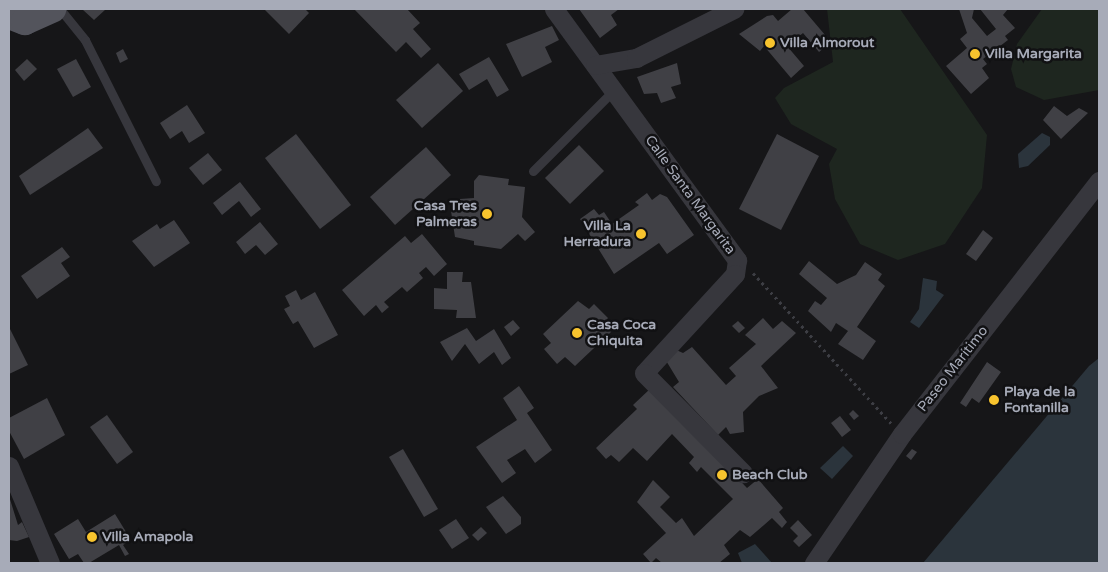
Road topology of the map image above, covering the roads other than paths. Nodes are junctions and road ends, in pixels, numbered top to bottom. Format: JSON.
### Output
{"nodes":[{"id":1,"x":52,"y":9,"type":"edge"},
{"id":2,"x":60,"y":9,"type":"edge"},
{"id":3,"x":554,"y":9,"type":"edge"},
{"id":4,"x":734,"y":9,"type":"edge"},
{"id":5,"x":12,"y":16,"type":"edge"},
{"id":6,"x":595,"y":65,"type":"junction"},
{"id":7,"x":614,"y":90,"type":"junction"},
{"id":8,"x":533,"y":170,"type":"dead end"},
{"id":9,"x":156,"y":181,"type":"dead end"},
{"id":10,"x":1099,"y":181,"type":"edge"},
{"id":11,"x":9,"y":466,"type":"edge"},
{"id":12,"x":744,"y":473,"type":"dead end"},
{"id":13,"x":50,"y":563,"type":"edge"},
{"id":14,"x":814,"y":563,"type":"edge"}],
"edges":[{"from":1,"to":5,"type":"main road"},
{"from":2,"to":9,"type":"lane"},
{"from":3,"to":6,"type":"street","name":"Calle Santa Margarita"},
{"from":4,"to":6,"type":"street"},
{"from":6,"to":7,"type":"street","name":"Calle Santa Margarita"},
{"from":7,"to":8,"type":"lane"},
{"from":7,"to":12,"type":"street","name":"Calle Santa Margarita"},
{"from":10,"to":14,"type":"street","name":"Paseo Marítimo"},
{"from":11,"to":13,"type":"street"}]}
